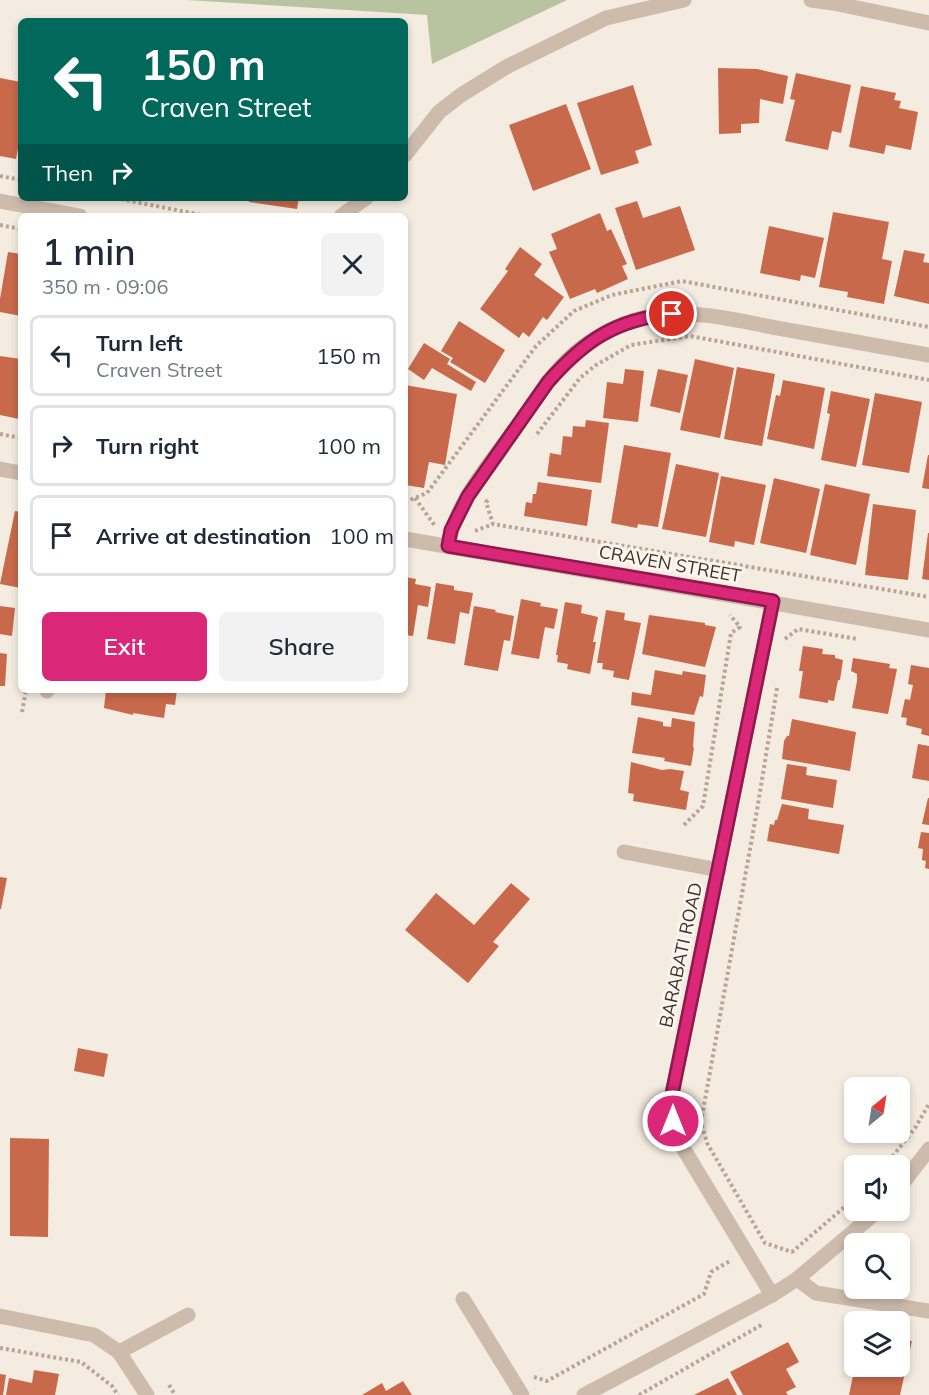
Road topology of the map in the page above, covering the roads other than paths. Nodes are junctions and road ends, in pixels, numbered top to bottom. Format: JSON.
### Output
{"nodes":[{"id":1,"x":684,"y":0,"type":"edge"},
{"id":2,"x":811,"y":0,"type":"edge"},
{"id":3,"x":929,"y":23,"type":"edge"},
{"id":4,"x":408,"y":151,"type":"edge"},
{"id":5,"x":0,"y":201,"type":"edge"},
{"id":6,"x":362,"y":201,"type":"edge"},
{"id":7,"x":64,"y":213,"type":"edge"},
{"id":8,"x":345,"y":213,"type":"edge"},
{"id":9,"x":929,"y":355,"type":"edge"},
{"id":10,"x":0,"y":469,"type":"edge"},
{"id":11,"x":18,"y":472,"type":"edge"},
{"id":12,"x":408,"y":539,"type":"edge"},
{"id":13,"x":448,"y":546,"type":"junction"},
{"id":14,"x":773,"y":601,"type":"junction"},
{"id":15,"x":929,"y":630,"type":"edge"},
{"id":16,"x":624,"y":852,"type":"dead end"},
{"id":17,"x":719,"y":870,"type":"junction"},
{"id":18,"x":929,"y":1149,"type":"edge"},
{"id":19,"x":910,"y":1173,"type":"edge"},
{"id":20,"x":866,"y":1221,"type":"edge"},
{"id":21,"x":797,"y":1279,"type":"junction"},
{"id":22,"x":772,"y":1295,"type":"junction"},
{"id":23,"x":463,"y":1299,"type":"dead end"},
{"id":24,"x":929,"y":1311,"type":"edge"},
{"id":25,"x":0,"y":1316,"type":"edge"},
{"id":26,"x":188,"y":1316,"type":"dead end"},
{"id":27,"x":119,"y":1352,"type":"junction"},
{"id":28,"x":519,"y":1390,"type":"edge"},
{"id":29,"x":147,"y":1395,"type":"edge"},
{"id":30,"x":584,"y":1395,"type":"edge"}],
"edges":[{"from":1,"to":4,"type":"street"},
{"from":2,"to":3,"type":"street"},
{"from":5,"to":7,"type":"street"},
{"from":6,"to":8,"type":"street"},
{"from":9,"to":13,"type":"street"},
{"from":10,"to":11,"type":"street"},
{"from":12,"to":13,"type":"street","name":"CRAVEN STREET"},
{"from":13,"to":14,"type":"street","name":"CRAVEN STREET"},
{"from":14,"to":15,"type":"street","name":"CRAVEN STREET"},
{"from":14,"to":17,"type":"street","name":"BARABATI ROAD"},
{"from":16,"to":17,"type":"street"},
{"from":17,"to":22,"type":"street","name":"BARABATI ROAD"},
{"from":18,"to":19,"type":"street"},
{"from":20,"to":21,"type":"street"},
{"from":21,"to":22,"type":"street"},
{"from":21,"to":24,"type":"street"},
{"from":22,"to":30,"type":"street"},
{"from":23,"to":28,"type":"street"},
{"from":25,"to":27,"type":"street"},
{"from":26,"to":27,"type":"street"},
{"from":27,"to":29,"type":"street"}]}
